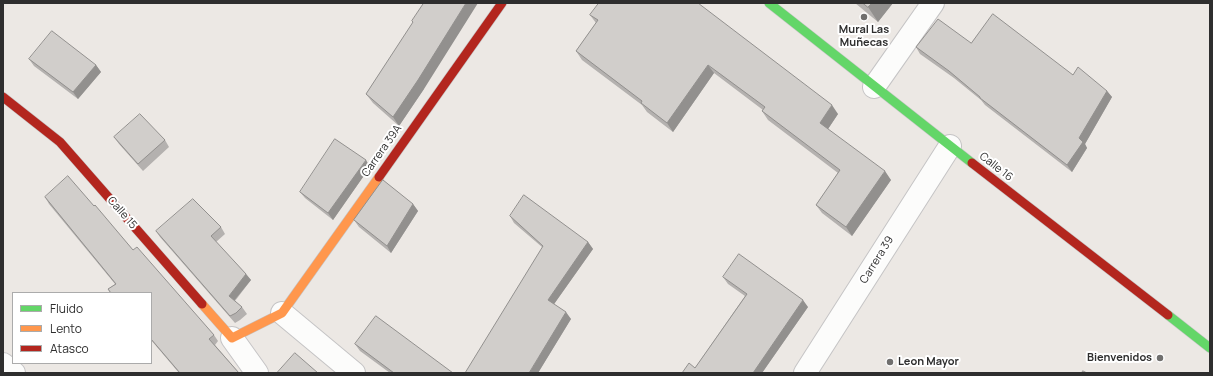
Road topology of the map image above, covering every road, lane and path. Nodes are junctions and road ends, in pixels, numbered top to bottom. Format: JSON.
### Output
{"nodes":[{"id":1,"x":502,"y":3,"type":"edge"},
{"id":2,"x":768,"y":3,"type":"edge"},
{"id":3,"x":933,"y":3,"type":"edge"},
{"id":4,"x":874,"y":87,"type":"junction"},
{"id":5,"x":5,"y":102,"type":"edge"},
{"id":6,"x":950,"y":146,"type":"junction"},
{"id":7,"x":282,"y":313,"type":"junction"},
{"id":8,"x":232,"y":338,"type":"junction"},
{"id":9,"x":1210,"y":348,"type":"edge"},
{"id":10,"x":3,"y":364,"type":"edge"},
{"id":11,"x":14,"y":373,"type":"edge"},
{"id":12,"x":256,"y":373,"type":"edge"},
{"id":13,"x":354,"y":373,"type":"edge"},
{"id":14,"x":805,"y":373,"type":"edge"}],
"edges":[{"from":1,"to":7,"type":"main road","name":"Carrera 39A"},
{"from":2,"to":4,"type":"main road","name":"Calle 16"},
{"from":3,"to":4,"type":"street"},
{"from":4,"to":6,"type":"main road","name":"Calle 16"},
{"from":5,"to":8,"type":"main road","name":"Calle 15"},
{"from":6,"to":9,"type":"main road","name":"Calle 16"},
{"from":6,"to":14,"type":"street","name":"Carrera 39"},
{"from":7,"to":8,"type":"main road"},
{"from":7,"to":13,"type":"street"},
{"from":8,"to":12,"type":"street","name":"Calle 15"},
{"from":10,"to":11,"type":"street"}]}
